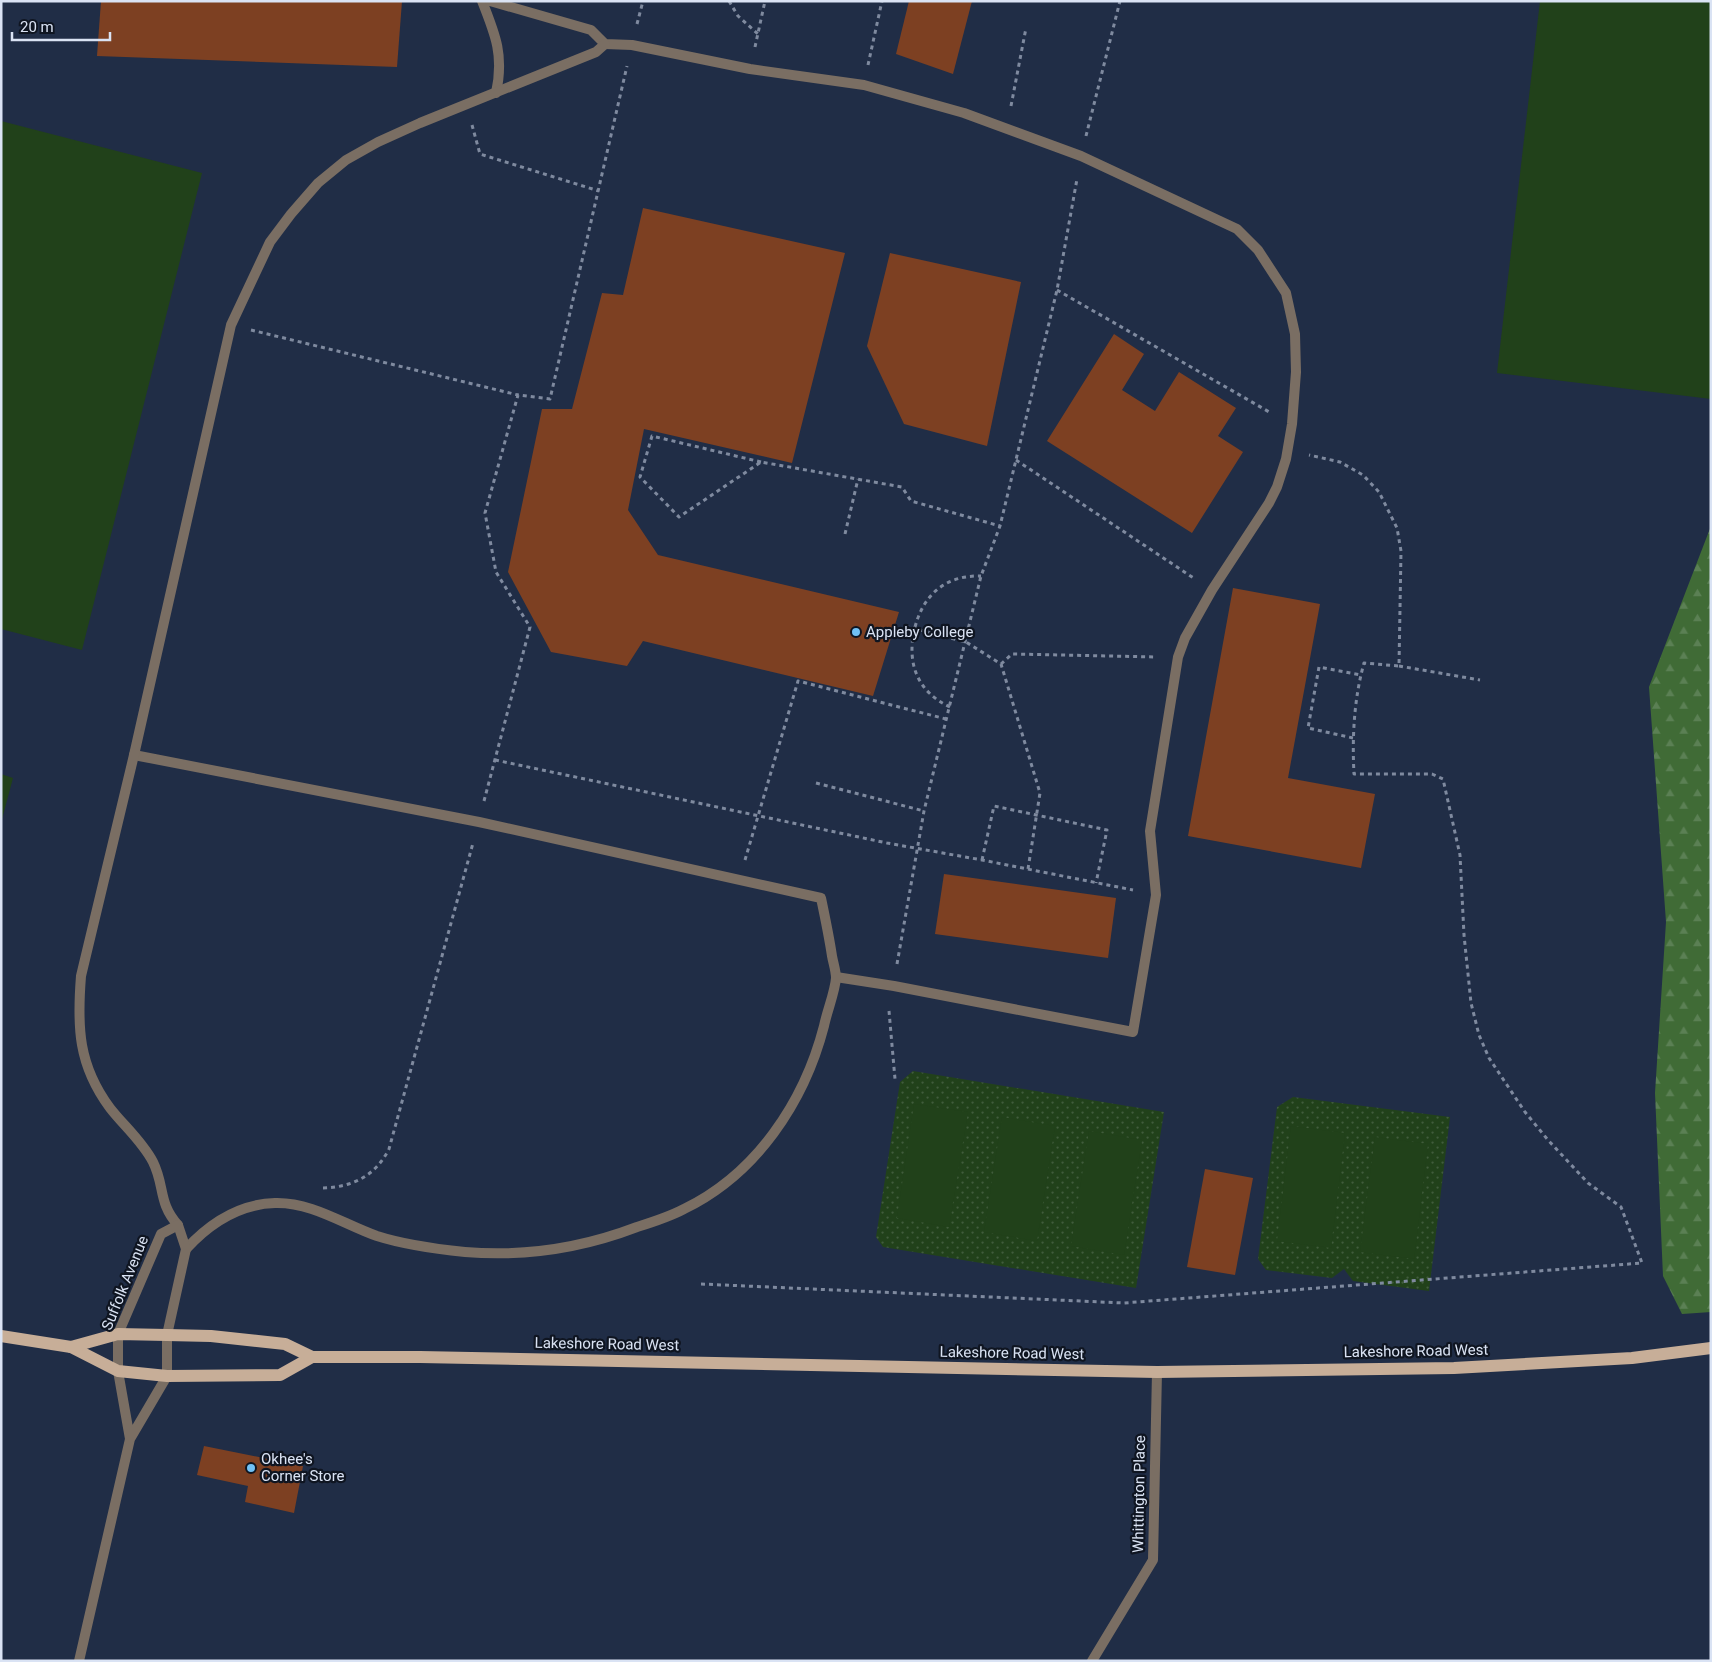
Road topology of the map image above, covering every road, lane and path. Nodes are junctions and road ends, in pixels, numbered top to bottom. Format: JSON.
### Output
{"nodes":[{"id":1,"x":482,"y":1,"type":"edge"},
{"id":2,"x":490,"y":1,"type":"edge"},
{"id":3,"x":643,"y":1,"type":"edge"},
{"id":4,"x":729,"y":1,"type":"edge"},
{"id":5,"x":765,"y":1,"type":"edge"},
{"id":6,"x":882,"y":1,"type":"edge"},
{"id":7,"x":1120,"y":1,"type":"edge"},
{"id":8,"x":1026,"y":28,"type":"dead end"},
{"id":9,"x":758,"y":34,"type":"junction"},
{"id":10,"x":605,"y":44,"type":"junction"},
{"id":11,"x":632,"y":45,"type":"junction"},
{"id":12,"x":750,"y":69,"type":"junction"},
{"id":13,"x":864,"y":85,"type":"junction"},
{"id":14,"x":496,"y":93,"type":"junction"},
{"id":15,"x":470,"y":120,"type":"dead end"},
{"id":16,"x":1006,"y":129,"type":"junction"},
{"id":17,"x":1081,"y":156,"type":"junction"},
{"id":18,"x":599,"y":191,"type":"junction"},
{"id":19,"x":1057,"y":290,"type":"junction"},
{"id":20,"x":250,"y":330,"type":"dead end"},
{"id":21,"x":518,"y":395,"type":"junction"},
{"id":22,"x":1271,"y":413,"type":"dead end"},
{"id":23,"x":1308,"y":455,"type":"dead end"},
{"id":24,"x":1016,"y":460,"type":"junction"},
{"id":25,"x":761,"y":462,"type":"junction"},
{"id":26,"x":858,"y":479,"type":"junction"},
{"id":27,"x":1000,"y":526,"type":"junction"},
{"id":28,"x":845,"y":534,"type":"dead end"},
{"id":29,"x":981,"y":576,"type":"junction"},
{"id":30,"x":1212,"y":590,"type":"junction"},
{"id":31,"x":905,"y":626,"type":"dead end"},
{"id":32,"x":915,"y":629,"type":"junction"},
{"id":33,"x":966,"y":642,"type":"junction"},
{"id":34,"x":1178,"y":658,"type":"junction"},
{"id":35,"x":1001,"y":664,"type":"junction"},
{"id":36,"x":1399,"y":666,"type":"junction"},
{"id":37,"x":1361,"y":675,"type":"junction"},
{"id":38,"x":1480,"y":680,"type":"dead end"},
{"id":39,"x":950,"y":707,"type":"junction"},
{"id":40,"x":946,"y":719,"type":"junction"},
{"id":41,"x":1352,"y":738,"type":"junction"},
{"id":42,"x":134,"y":755,"type":"junction"},
{"id":43,"x":495,"y":760,"type":"junction"},
{"id":44,"x":816,"y":782,"type":"dead end"},
{"id":45,"x":924,"y":811,"type":"junction"},
{"id":46,"x":1036,"y":815,"type":"junction"},
{"id":47,"x":759,"y":816,"type":"junction"},
{"id":48,"x":479,"y":822,"type":"junction"},
{"id":49,"x":918,"y":848,"type":"junction"},
{"id":50,"x":982,"y":860,"type":"junction"},
{"id":51,"x":1028,"y":869,"type":"junction"},
{"id":52,"x":739,"y":880,"type":"junction"},
{"id":53,"x":1096,"y":883,"type":"junction"},
{"id":54,"x":1156,"y":895,"type":"junction"},
{"id":55,"x":895,"y":972,"type":"dead end"},
{"id":56,"x":836,"y":977,"type":"junction"},
{"id":57,"x":889,"y":1011,"type":"dead end"},
{"id":58,"x":894,"y":1079,"type":"dead end"},
{"id":59,"x":319,"y":1188,"type":"dead end"},
{"id":60,"x":178,"y":1225,"type":"junction"},
{"id":61,"x":186,"y":1249,"type":"junction"},
{"id":62,"x":701,"y":1284,"type":"dead end"},
{"id":63,"x":118,"y":1334,"type":"junction"},
{"id":64,"x":167,"y":1335,"type":"junction"},
{"id":65,"x":1,"y":1336,"type":"edge"},
{"id":66,"x":71,"y":1347,"type":"junction"},
{"id":67,"x":1711,"y":1348,"type":"edge"},
{"id":68,"x":312,"y":1357,"type":"junction"},
{"id":69,"x":118,"y":1371,"type":"junction"},
{"id":70,"x":1157,"y":1372,"type":"junction"},
{"id":71,"x":167,"y":1376,"type":"junction"},
{"id":72,"x":130,"y":1439,"type":"junction"},
{"id":73,"x":79,"y":1661,"type":"edge"},
{"id":74,"x":1092,"y":1661,"type":"edge"}],
"edges":[{"from":1,"to":14,"type":"street"},
{"from":2,"to":10,"type":"street"},
{"from":3,"to":11,"type":"path"},
{"from":4,"to":9,"type":"path"},
{"from":5,"to":9,"type":"path"},
{"from":6,"to":13,"type":"path"},
{"from":7,"to":17,"type":"path"},
{"from":8,"to":16,"type":"path"},
{"from":9,"to":12,"type":"path"},
{"from":10,"to":11,"type":"street"},
{"from":10,"to":14,"type":"street"},
{"from":11,"to":12,"type":"street"},
{"from":11,"to":18,"type":"path"},
{"from":12,"to":13,"type":"street"},
{"from":13,"to":16,"type":"street"},
{"from":14,"to":42,"type":"street"},
{"from":15,"to":18,"type":"path"},
{"from":16,"to":17,"type":"street"},
{"from":17,"to":19,"type":"path"},
{"from":17,"to":30,"type":"street"},
{"from":18,"to":21,"type":"path"},
{"from":19,"to":22,"type":"path"},
{"from":19,"to":24,"type":"path"},
{"from":20,"to":21,"type":"path"},
{"from":21,"to":43,"type":"path"},
{"from":23,"to":36,"type":"path"},
{"from":24,"to":27,"type":"path"},
{"from":24,"to":30,"type":"path"},
{"from":25,"to":25,"type":"path"},
{"from":25,"to":26,"type":"path"},
{"from":26,"to":27,"type":"path"},
{"from":26,"to":28,"type":"path"},
{"from":27,"to":29,"type":"path"},
{"from":29,"to":32,"type":"path"},
{"from":29,"to":33,"type":"path"},
{"from":30,"to":34,"type":"street"},
{"from":31,"to":32,"type":"path"},
{"from":32,"to":33,"type":"path"},
{"from":32,"to":39,"type":"path"},
{"from":33,"to":35,"type":"path"},
{"from":33,"to":39,"type":"path"},
{"from":34,"to":35,"type":"path"},
{"from":34,"to":54,"type":"street"},
{"from":35,"to":46,"type":"path"},
{"from":36,"to":37,"type":"path"},
{"from":36,"to":38,"type":"path"},
{"from":37,"to":41,"type":"path"},
{"from":37,"to":41,"type":"path"},
{"from":39,"to":40,"type":"path"},
{"from":40,"to":45,"type":"path"},
{"from":40,"to":47,"type":"path"},
{"from":41,"to":62,"type":"path"},
{"from":42,"to":48,"type":"street"},
{"from":42,"to":60,"type":"street"},
{"from":43,"to":47,"type":"path"},
{"from":43,"to":48,"type":"path"},
{"from":44,"to":45,"type":"path"},
{"from":45,"to":49,"type":"path"},
{"from":46,"to":50,"type":"path"},
{"from":46,"to":51,"type":"path"},
{"from":46,"to":53,"type":"path"},
{"from":47,"to":49,"type":"path"},
{"from":47,"to":52,"type":"path"},
{"from":48,"to":52,"type":"street"},
{"from":48,"to":59,"type":"path"},
{"from":49,"to":50,"type":"path"},
{"from":49,"to":55,"type":"path"},
{"from":50,"to":51,"type":"path"},
{"from":51,"to":53,"type":"path"},
{"from":52,"to":56,"type":"street"},
{"from":53,"to":54,"type":"path"},
{"from":54,"to":56,"type":"street"},
{"from":56,"to":61,"type":"street"},
{"from":57,"to":58,"type":"path"},
{"from":60,"to":61,"type":"street"},
{"from":60,"to":63,"type":"street","name":"Suffolk Avenue"},
{"from":61,"to":64,"type":"street"},
{"from":63,"to":64,"type":"main road","name":"Lakeshore Road West"},
{"from":63,"to":66,"type":"main road","name":"Lakeshore Road West"},
{"from":63,"to":69,"type":"street","name":"Suffolk Avenue"},
{"from":64,"to":68,"type":"main road","name":"Lakeshore Road West"},
{"from":64,"to":71,"type":"street"},
{"from":65,"to":66,"type":"main road","name":"Lakeshore Road West"},
{"from":66,"to":69,"type":"main road","name":"Lakeshore Road West"},
{"from":67,"to":70,"type":"main road","name":"Lakeshore Road West"},
{"from":68,"to":70,"type":"main road","name":"Lakeshore Road West"},
{"from":68,"to":71,"type":"main road","name":"Lakeshore Road West"},
{"from":69,"to":71,"type":"main road","name":"Lakeshore Road West"},
{"from":69,"to":72,"type":"street","name":"Suffolk Avenue"},
{"from":70,"to":74,"type":"street","name":"Whittington Place"},
{"from":71,"to":72,"type":"street","name":"Suffolk Avenue"},
{"from":72,"to":73,"type":"street","name":"Suffolk Avenue"}]}
